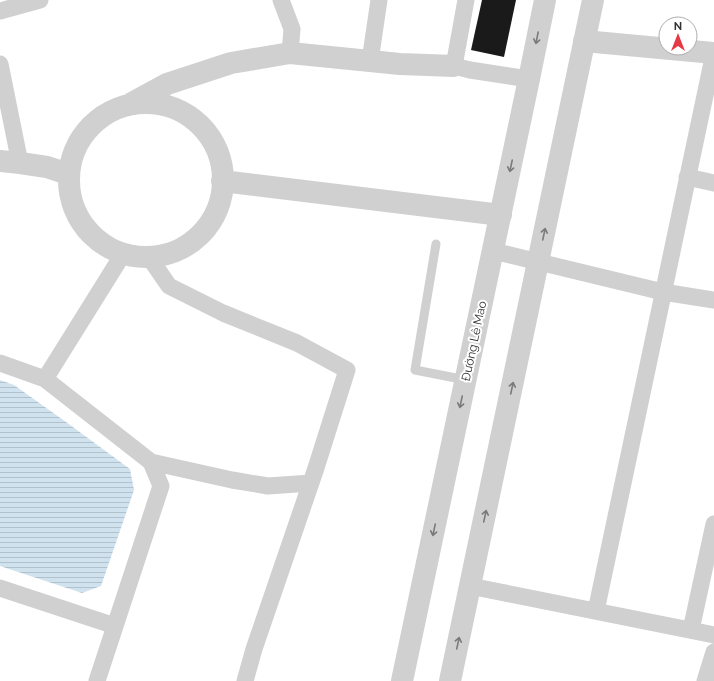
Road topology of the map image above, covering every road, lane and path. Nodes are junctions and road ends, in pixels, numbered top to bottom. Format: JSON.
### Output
{"nodes":[{"id":1,"x":40,"y":0,"type":"edge"},
{"id":2,"x":281,"y":0,"type":"edge"},
{"id":3,"x":379,"y":0,"type":"edge"},
{"id":4,"x":466,"y":0,"type":"edge"},
{"id":5,"x":545,"y":0,"type":"edge"},
{"id":6,"x":593,"y":0,"type":"edge"},
{"id":7,"x":0,"y":10,"type":"edge"},
{"id":8,"x":584,"y":41,"type":"junction"},
{"id":9,"x":290,"y":53,"type":"junction"},
{"id":10,"x":714,"y":53,"type":"edge"},
{"id":11,"x":370,"y":61,"type":"junction"},
{"id":12,"x":0,"y":64,"type":"edge"},
{"id":13,"x":454,"y":66,"type":"junction"},
{"id":14,"x":529,"y":79,"type":"junction"},
{"id":15,"x":129,"y":105,"type":"junction"},
{"id":16,"x":10,"y":162,"type":"edge"},
{"id":17,"x":68,"y":174,"type":"junction"},
{"id":18,"x":688,"y":177,"type":"junction"},
{"id":19,"x":222,"y":181,"type":"junction"},
{"id":20,"x":714,"y":183,"type":"edge"},
{"id":21,"x":501,"y":214,"type":"junction"},
{"id":22,"x":436,"y":244,"type":"dead end"},
{"id":23,"x":493,"y":251,"type":"junction"},
{"id":24,"x":123,"y":254,"type":"junction"},
{"id":25,"x":149,"y":257,"type":"junction"},
{"id":26,"x":538,"y":263,"type":"junction"},
{"id":27,"x":663,"y":292,"type":"junction"},
{"id":28,"x":714,"y":300,"type":"edge"},
{"id":29,"x":0,"y":363,"type":"edge"},
{"id":30,"x":45,"y":379,"type":"junction"},
{"id":31,"x":466,"y":380,"type":"junction"},
{"id":32,"x":152,"y":462,"type":"junction"},
{"id":33,"x":311,"y":483,"type":"junction"},
{"id":34,"x":714,"y":524,"type":"edge"},
{"id":35,"x":470,"y":586,"type":"junction"},
{"id":36,"x":0,"y":588,"type":"edge"},
{"id":37,"x":596,"y":611,"type":"junction"},
{"id":38,"x":115,"y":626,"type":"junction"},
{"id":39,"x":691,"y":630,"type":"junction"},
{"id":40,"x":714,"y":635,"type":"edge"},
{"id":41,"x":714,"y":652,"type":"edge"},
{"id":42,"x":96,"y":681,"type":"edge"},
{"id":43,"x":245,"y":681,"type":"edge"},
{"id":44,"x":402,"y":681,"type":"edge"},
{"id":45,"x":450,"y":681,"type":"edge"},
{"id":46,"x":704,"y":681,"type":"edge"}],
"edges":[{"from":1,"to":7,"type":"street"},
{"from":2,"to":9,"type":"street"},
{"from":3,"to":11,"type":"street"},
{"from":4,"to":13,"type":"street"},
{"from":5,"to":14,"type":"street","name":"Đường Lê Mao","one_way":true},
{"from":6,"to":8,"type":"street"},
{"from":8,"to":10,"type":"street"},
{"from":26,"to":8,"type":"street","one_way":true},
{"from":9,"to":11,"type":"street"},
{"from":9,"to":15,"type":"street"},
{"from":10,"to":18,"type":"street"},
{"from":11,"to":13,"type":"street"},
{"from":12,"to":16,"type":"street"},
{"from":13,"to":14,"type":"street"},
{"from":14,"to":21,"type":"street","name":"Đường Lê Mao","one_way":true},
{"from":15,"to":17,"type":"street"},
{"from":15,"to":19,"type":"street"},
{"from":16,"to":17,"type":"street"},
{"from":17,"to":24,"type":"street"},
{"from":18,"to":20,"type":"street"},
{"from":18,"to":27,"type":"street"},
{"from":19,"to":21,"type":"street"},
{"from":19,"to":25,"type":"street"},
{"from":21,"to":23,"type":"street","name":"Đường Lê Mao"},
{"from":22,"to":31,"type":"lane"},
{"from":23,"to":26,"type":"street"},
{"from":23,"to":31,"type":"street","name":"Đường Lê Mao"},
{"from":24,"to":25,"type":"street"},
{"from":24,"to":30,"type":"street"},
{"from":25,"to":33,"type":"street"},
{"from":26,"to":27,"type":"street"},
{"from":35,"to":26,"type":"street","one_way":true},
{"from":27,"to":28,"type":"street"},
{"from":27,"to":37,"type":"street"},
{"from":29,"to":30,"type":"street"},
{"from":30,"to":32,"type":"street"},
{"from":31,"to":44,"type":"street","name":"Đường Lê Mao","one_way":true},
{"from":32,"to":33,"type":"street"},
{"from":32,"to":38,"type":"street"},
{"from":33,"to":43,"type":"street"},
{"from":34,"to":39,"type":"street"},
{"from":35,"to":37,"type":"street"},
{"from":45,"to":35,"type":"street","one_way":true},
{"from":36,"to":38,"type":"street"},
{"from":37,"to":39,"type":"street"},
{"from":38,"to":42,"type":"street"},
{"from":39,"to":40,"type":"street"},
{"from":41,"to":46,"type":"street"}]}
